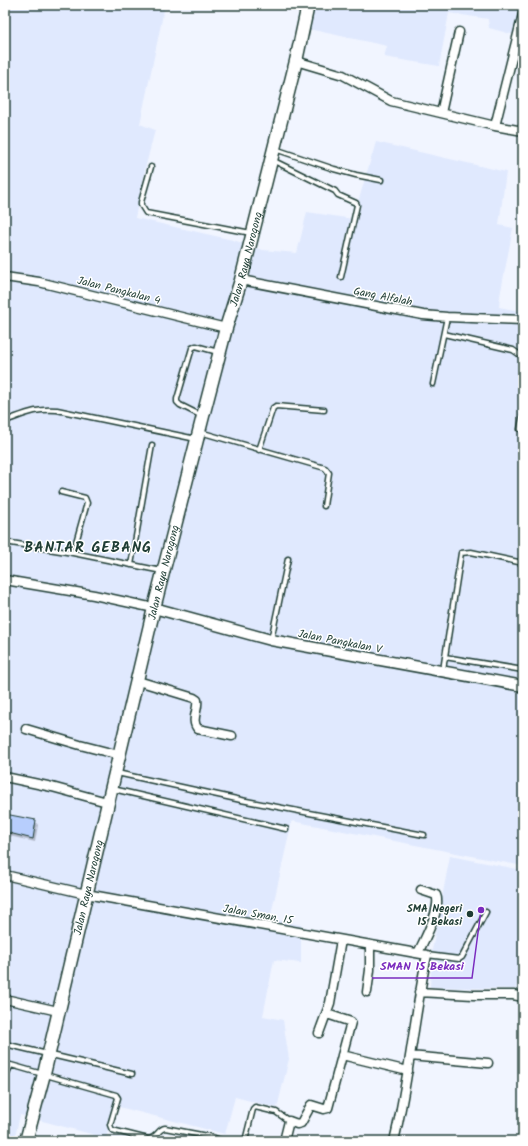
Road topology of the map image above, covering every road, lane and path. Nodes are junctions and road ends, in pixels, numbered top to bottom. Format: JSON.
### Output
{"nodes":[{"id":1,"x":308,"y":5,"type":"edge"},
{"id":2,"x":523,"y":14,"type":"edge"},
{"id":3,"x":459,"y":32,"type":"dead end"},
{"id":4,"x":296,"y":61,"type":"junction"},
{"id":5,"x":441,"y":113,"type":"junction"},
{"id":6,"x":495,"y":126,"type":"junction"},
{"id":7,"x":523,"y":131,"type":"edge"},
{"id":8,"x":273,"y":154,"type":"junction"},
{"id":9,"x":150,"y":167,"type":"dead end"},
{"id":10,"x":381,"y":180,"type":"dead end"},
{"id":11,"x":252,"y":234,"type":"junction"},
{"id":12,"x":5,"y":277,"type":"edge"},
{"id":13,"x":341,"y":277,"type":"dead end"},
{"id":14,"x":241,"y":280,"type":"junction"},
{"id":15,"x":447,"y":317,"type":"junction"},
{"id":16,"x":523,"y":320,"type":"edge"},
{"id":17,"x":226,"y":328,"type":"junction"},
{"id":18,"x":444,"y":334,"type":"junction"},
{"id":19,"x":220,"y":352,"type":"junction"},
{"id":20,"x":523,"y":357,"type":"edge"},
{"id":21,"x":434,"y":384,"type":"dead end"},
{"id":22,"x":324,"y":410,"type":"dead end"},
{"id":23,"x":523,"y":412,"type":"edge"},
{"id":24,"x":202,"y":416,"type":"junction"},
{"id":25,"x":5,"y":421,"type":"edge"},
{"id":26,"x":520,"y":429,"type":"dead end"},
{"id":27,"x":198,"y":435,"type":"junction"},
{"id":28,"x":152,"y":445,"type":"dead end"},
{"id":29,"x":259,"y":450,"type":"junction"},
{"id":30,"x":62,"y":492,"type":"dead end"},
{"id":31,"x":324,"y":506,"type":"dead end"},
{"id":32,"x":5,"y":542,"type":"edge"},
{"id":33,"x":73,"y":553,"type":"junction"},
{"id":34,"x":288,"y":559,"type":"dead end"},
{"id":35,"x":523,"y":563,"type":"edge"},
{"id":36,"x":131,"y":565,"type":"junction"},
{"id":37,"x":164,"y":571,"type":"junction"},
{"id":38,"x":5,"y":580,"type":"edge"},
{"id":39,"x":154,"y":608,"type":"junction"},
{"id":40,"x":271,"y":640,"type":"junction"},
{"id":41,"x":445,"y":657,"type":"junction"},
{"id":42,"x":523,"y":670,"type":"edge"},
{"id":43,"x":443,"y":672,"type":"junction"},
{"id":44,"x":138,"y":681,"type":"junction"},
{"id":45,"x":523,"y":686,"type":"edge"},
{"id":46,"x":26,"y":729,"type":"dead end"},
{"id":47,"x":232,"y":736,"type":"dead end"},
{"id":48,"x":119,"y":755,"type":"junction"},
{"id":49,"x":115,"y":773,"type":"junction"},
{"id":50,"x":5,"y":777,"type":"edge"},
{"id":51,"x":111,"y":789,"type":"junction"},
{"id":52,"x":107,"y":802,"type":"junction"},
{"id":53,"x":286,"y":829,"type":"dead end"},
{"id":54,"x":424,"y":835,"type":"dead end"},
{"id":55,"x":5,"y":875,"type":"edge"},
{"id":56,"x":421,"y":890,"type":"dead end"},
{"id":57,"x":86,"y":894,"type":"junction"},
{"id":58,"x":486,"y":912,"type":"dead end"},
{"id":59,"x":341,"y":940,"type":"junction"},
{"id":60,"x":370,"y":945,"type":"junction"},
{"id":61,"x":418,"y":953,"type":"junction"},
{"id":62,"x":427,"y":955,"type":"junction"},
{"id":63,"x":367,"y":992,"type":"dead end"},
{"id":64,"x":419,"y":992,"type":"junction"},
{"id":65,"x":523,"y":997,"type":"edge"},
{"id":66,"x":5,"y":999,"type":"edge"},
{"id":67,"x":58,"y":1011,"type":"junction"},
{"id":68,"x":327,"y":1014,"type":"junction"},
{"id":69,"x":319,"y":1033,"type":"dead end"},
{"id":70,"x":5,"y":1044,"type":"edge"},
{"id":71,"x":48,"y":1054,"type":"junction"},
{"id":72,"x":342,"y":1055,"type":"junction"},
{"id":73,"x":410,"y":1056,"type":"junction"},
{"id":74,"x":488,"y":1063,"type":"dead end"},
{"id":75,"x":408,"y":1071,"type":"junction"},
{"id":76,"x":44,"y":1074,"type":"junction"},
{"id":77,"x":132,"y":1074,"type":"dead end"},
{"id":78,"x":5,"y":1077,"type":"edge"},
{"id":79,"x":289,"y":1121,"type":"junction"},
{"id":80,"x":26,"y":1141,"type":"edge"},
{"id":81,"x":223,"y":1141,"type":"edge"},
{"id":82,"x":245,"y":1141,"type":"edge"},
{"id":83,"x":284,"y":1141,"type":"edge"},
{"id":84,"x":394,"y":1141,"type":"edge"}],
"edges":[{"from":1,"to":4,"type":"main road","name":"Jalan Raya Narogong"},
{"from":2,"to":6,"type":"street"},
{"from":3,"to":5,"type":"street"},
{"from":4,"to":5,"type":"street"},
{"from":4,"to":8,"type":"main road","name":"Jalan Raya Narogong"},
{"from":5,"to":6,"type":"street"},
{"from":6,"to":7,"type":"street"},
{"from":8,"to":10,"type":"lane"},
{"from":8,"to":11,"type":"main road","name":"Jalan Raya Narogong"},
{"from":8,"to":13,"type":"lane"},
{"from":9,"to":11,"type":"lane"},
{"from":11,"to":14,"type":"main road","name":"Jalan Raya Narogong"},
{"from":12,"to":17,"type":"street","name":"Jalan Pangkalan 4"},
{"from":14,"to":15,"type":"street","name":"Gang Alfalah"},
{"from":14,"to":17,"type":"main road","name":"Jalan Raya Narogong"},
{"from":15,"to":16,"type":"street","name":"Gang Alfalah"},
{"from":15,"to":18,"type":"lane"},
{"from":17,"to":19,"type":"main road","name":"Jalan Raya Narogong"},
{"from":18,"to":20,"type":"lane"},
{"from":18,"to":21,"type":"lane"},
{"from":19,"to":24,"type":"main road","name":"Jalan Raya Narogong"},
{"from":19,"to":24,"type":"lane"},
{"from":22,"to":29,"type":"lane"},
{"from":23,"to":26,"type":"lane"},
{"from":24,"to":27,"type":"main road","name":"Jalan Raya Narogong"},
{"from":25,"to":27,"type":"lane"},
{"from":27,"to":29,"type":"lane"},
{"from":27,"to":37,"type":"main road","name":"Jalan Raya Narogong"},
{"from":28,"to":36,"type":"lane"},
{"from":29,"to":31,"type":"lane"},
{"from":30,"to":33,"type":"lane"},
{"from":32,"to":33,"type":"lane"},
{"from":33,"to":36,"type":"lane"},
{"from":34,"to":40,"type":"lane"},
{"from":35,"to":41,"type":"lane"},
{"from":36,"to":37,"type":"lane"},
{"from":37,"to":39,"type":"main road","name":"Jalan Raya Narogong"},
{"from":38,"to":39,"type":"street"},
{"from":39,"to":40,"type":"street","name":"Jalan Pangkalan V"},
{"from":39,"to":44,"type":"main road","name":"Jalan Raya Narogong"},
{"from":40,"to":43,"type":"street","name":"Jalan Pangkalan V"},
{"from":41,"to":42,"type":"lane"},
{"from":41,"to":43,"type":"lane"},
{"from":43,"to":45,"type":"street","name":"Jalan Pangkalan V"},
{"from":44,"to":47,"type":"street"},
{"from":44,"to":48,"type":"main road","name":"Jalan Raya Narogong"},
{"from":46,"to":48,"type":"street"},
{"from":48,"to":49,"type":"main road","name":"Jalan Raya Narogong"},
{"from":49,"to":51,"type":"main road","name":"Jalan Raya Narogong"},
{"from":49,"to":54,"type":"lane"},
{"from":50,"to":52,"type":"street"},
{"from":51,"to":52,"type":"main road","name":"Jalan Raya Narogong"},
{"from":51,"to":53,"type":"lane"},
{"from":52,"to":57,"type":"main road","name":"Jalan Raya Narogong"},
{"from":55,"to":57,"type":"street","name":"Jalan Sman. 15"},
{"from":56,"to":61,"type":"street"},
{"from":57,"to":59,"type":"street","name":"Jalan Sman. 15"},
{"from":57,"to":67,"type":"main road","name":"Jalan Raya Narogong"},
{"from":58,"to":62,"type":"lane"},
{"from":59,"to":60,"type":"street","name":"Jalan Sman. 15"},
{"from":59,"to":68,"type":"street"},
{"from":60,"to":61,"type":"street","name":"Jalan Sman. 15"},
{"from":60,"to":63,"type":"street"},
{"from":61,"to":62,"type":"street","name":"Jalan Sman. 15"},
{"from":62,"to":64,"type":"street"},
{"from":64,"to":65,"type":"street"},
{"from":64,"to":73,"type":"street"},
{"from":66,"to":67,"type":"street"},
{"from":67,"to":71,"type":"main road","name":"Jalan Raya Narogong"},
{"from":68,"to":69,"type":"street"},
{"from":68,"to":72,"type":"street"},
{"from":70,"to":71,"type":"lane"},
{"from":71,"to":76,"type":"main road","name":"Jalan Raya Narogong"},
{"from":71,"to":77,"type":"lane"},
{"from":72,"to":75,"type":"street"},
{"from":72,"to":79,"type":"street"},
{"from":73,"to":74,"type":"street"},
{"from":73,"to":75,"type":"street"},
{"from":75,"to":84,"type":"street"},
{"from":76,"to":78,"type":"lane"},
{"from":76,"to":80,"type":"main road","name":"Jalan Raya Narogong"},
{"from":76,"to":81,"type":"lane"},
{"from":79,"to":82,"type":"lane"},
{"from":79,"to":83,"type":"street"}]}
